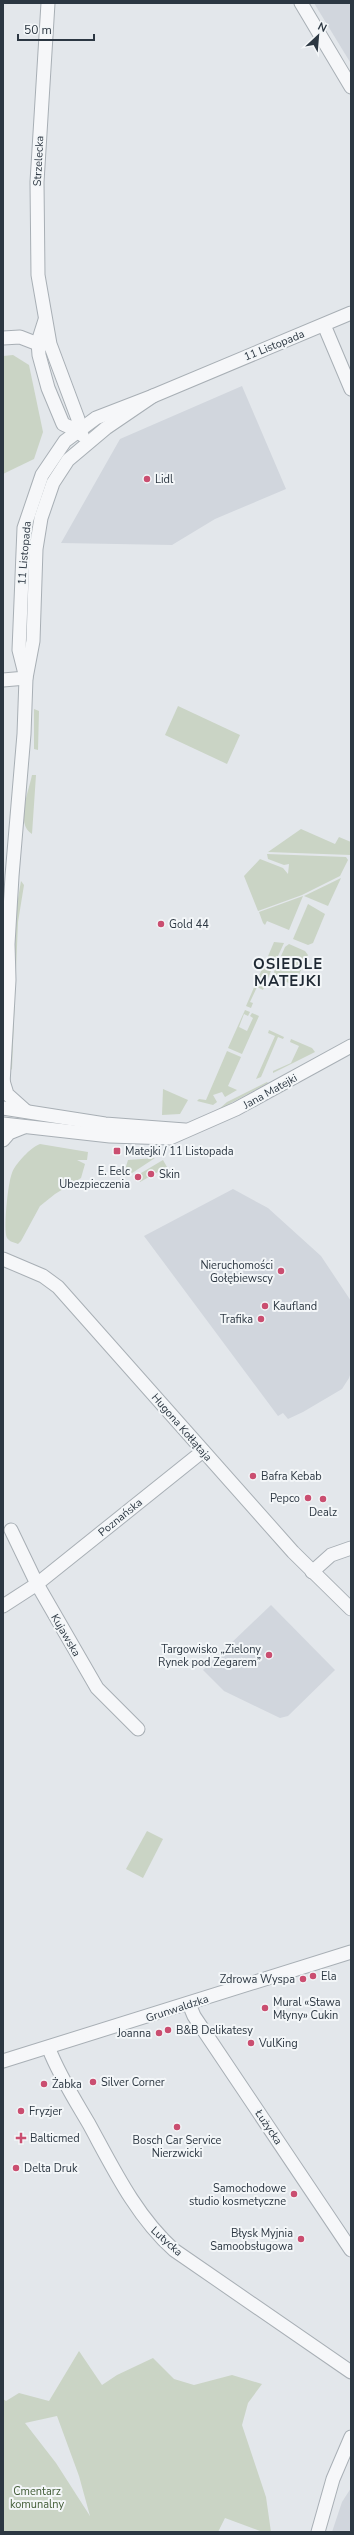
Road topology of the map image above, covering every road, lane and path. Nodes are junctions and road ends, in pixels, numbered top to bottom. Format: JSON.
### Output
{"nodes":[{"id":1,"x":48,"y":3,"type":"edge"},
{"id":2,"x":301,"y":3,"type":"edge"},
{"id":3,"x":351,"y":87,"type":"edge"},
{"id":4,"x":351,"y":313,"type":"edge"},
{"id":5,"x":324,"y":325,"type":"junction"},
{"id":6,"x":3,"y":338,"type":"edge"},
{"id":7,"x":44,"y":344,"type":"junction"},
{"id":8,"x":351,"y":389,"type":"edge"},
{"id":9,"x":153,"y":396,"type":"junction"},
{"id":10,"x":72,"y":403,"type":"junction"},
{"id":11,"x":98,"y":417,"type":"junction"},
{"id":12,"x":59,"y":418,"type":"junction"},
{"id":13,"x":78,"y":431,"type":"junction"},
{"id":14,"x":88,"y":442,"type":"junction"},
{"id":15,"x":58,"y":450,"type":"junction"},
{"id":16,"x":26,"y":678,"type":"junction"},
{"id":17,"x":3,"y":680,"type":"edge"},
{"id":18,"x":8,"y":944,"type":"junction"},
{"id":19,"x":3,"y":965,"type":"edge"},
{"id":20,"x":351,"y":1046,"type":"edge"},
{"id":21,"x":3,"y":1082,"type":"edge"},
{"id":22,"x":3,"y":1108,"type":"edge"},
{"id":23,"x":26,"y":1111,"type":"junction"},
{"id":24,"x":3,"y":1124,"type":"edge"},
{"id":25,"x":24,"y":1127,"type":"junction"},
{"id":26,"x":185,"y":1130,"type":"junction"},
{"id":27,"x":3,"y":1140,"type":"edge"},
{"id":28,"x":3,"y":1259,"type":"edge"},
{"id":29,"x":203,"y":1451,"type":"junction"},
{"id":30,"x":11,"y":1530,"type":"dead end"},
{"id":31,"x":351,"y":1548,"type":"edge"},
{"id":32,"x":312,"y":1572,"type":"junction"},
{"id":33,"x":36,"y":1584,"type":"junction"},
{"id":34,"x":3,"y":1606,"type":"edge"},
{"id":35,"x":351,"y":1609,"type":"edge"},
{"id":36,"x":138,"y":1729,"type":"dead end"},
{"id":37,"x":351,"y":1952,"type":"edge"},
{"id":38,"x":189,"y":2004,"type":"junction"},
{"id":39,"x":48,"y":2049,"type":"junction"},
{"id":40,"x":3,"y":2061,"type":"edge"},
{"id":41,"x":351,"y":2250,"type":"edge"},
{"id":42,"x":351,"y":2372,"type":"edge"},
{"id":43,"x":351,"y":2437,"type":"edge"},
{"id":44,"x":318,"y":2532,"type":"edge"}],
"edges":[{"from":1,"to":7,"type":"street","name":"Strzelecka"},
{"from":2,"to":3,"type":"street"},
{"from":4,"to":5,"type":"street","name":"11 Listopada"},
{"from":5,"to":8,"type":"street"},
{"from":5,"to":9,"type":"street","name":"11 Listopada"},
{"from":6,"to":7,"type":"street"},
{"from":7,"to":10,"type":"street","name":"Strzelecka"},
{"from":7,"to":12,"type":"street","name":"Strzelecka"},
{"from":9,"to":11,"type":"street","name":"11 Listopada"},
{"from":9,"to":14,"type":"street","name":"11 Listopada"},
{"from":10,"to":11,"type":"street"},
{"from":10,"to":13,"type":"street","name":"Strzelecka"},
{"from":11,"to":13,"type":"street","name":"11 Listopada"},
{"from":12,"to":13,"type":"street"},
{"from":12,"to":15,"type":"street","name":"Strzelecka"},
{"from":13,"to":14,"type":"street"},
{"from":13,"to":15,"type":"street","name":"11 Listopada"},
{"from":14,"to":16,"type":"street","name":"11 Listopada"},
{"from":15,"to":16,"type":"street","name":"11 Listopada"},
{"from":16,"to":17,"type":"street"},
{"from":16,"to":18,"type":"street","name":"11 Listopada"},
{"from":18,"to":19,"type":"street","name":"11 Listopada"},
{"from":18,"to":21,"type":"street","name":"11 Listopada"},
{"from":20,"to":26,"type":"street","name":"Jana Matejki"},
{"from":21,"to":23,"type":"street"},
{"from":22,"to":23,"type":"street","name":"Jana Matejki"},
{"from":23,"to":26,"type":"street","name":"Jana Matejki"},
{"from":24,"to":25,"type":"street","name":"Jana Matejki"},
{"from":25,"to":26,"type":"street","name":"Jana Matejki"},
{"from":25,"to":27,"type":"street"},
{"from":28,"to":29,"type":"street","name":"Hugona Kołłątaja"},
{"from":29,"to":32,"type":"street","name":"Hugona Kołłątaja"},
{"from":29,"to":33,"type":"street","name":"Poznańska"},
{"from":30,"to":33,"type":"street","name":"Kujawska"},
{"from":31,"to":32,"type":"street"},
{"from":32,"to":35,"type":"street","name":"Hugona Kołłątaja"},
{"from":33,"to":34,"type":"street","name":"Poznańska"},
{"from":33,"to":36,"type":"street","name":"Kujawska"},
{"from":37,"to":38,"type":"street","name":"Grunwaldzka"},
{"from":38,"to":39,"type":"street","name":"Grunwaldzka"},
{"from":38,"to":41,"type":"street","name":"Łużycka"},
{"from":39,"to":40,"type":"street","name":"Grunwaldzka"},
{"from":39,"to":42,"type":"street","name":"Lutycka"},
{"from":43,"to":44,"type":"street"}]}
